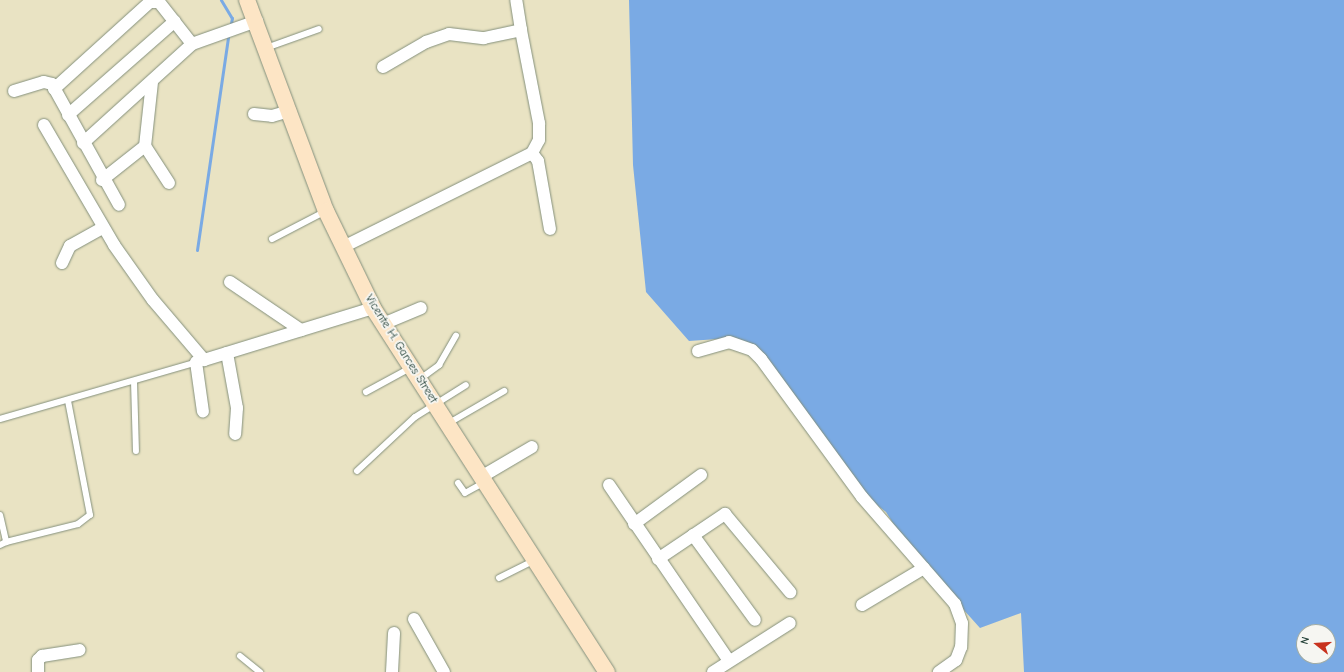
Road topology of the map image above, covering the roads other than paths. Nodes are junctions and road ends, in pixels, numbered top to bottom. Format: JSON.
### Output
{"nodes":[{"id":1,"x":247,"y":0,"type":"edge"},
{"id":2,"x":516,"y":0,"type":"edge"},
{"id":3,"x":175,"y":21,"type":"junction"},
{"id":4,"x":257,"y":22,"type":"junction"},
{"id":5,"x":319,"y":29,"type":"dead end"},
{"id":6,"x":521,"y":30,"type":"junction"},
{"id":7,"x":192,"y":44,"type":"junction"},
{"id":8,"x":266,"y":48,"type":"junction"},
{"id":9,"x":383,"y":67,"type":"dead end"},
{"id":10,"x":152,"y":82,"type":"junction"},
{"id":11,"x":54,"y":89,"type":"junction"},
{"id":12,"x":14,"y":91,"type":"dead end"},
{"id":13,"x":290,"y":111,"type":"junction"},
{"id":14,"x":254,"y":114,"type":"dead end"},
{"id":15,"x":68,"y":115,"type":"junction"},
{"id":16,"x":44,"y":125,"type":"dead end"},
{"id":17,"x":83,"y":143,"type":"junction"},
{"id":18,"x":144,"y":146,"type":"junction"},
{"id":19,"x":532,"y":153,"type":"junction"},
{"id":20,"x":102,"y":180,"type":"junction"},
{"id":21,"x":169,"y":183,"type":"dead end"},
{"id":22,"x":119,"y":205,"type":"dead end"},
{"id":23,"x":326,"y":211,"type":"junction"},
{"id":24,"x":103,"y":228,"type":"junction"},
{"id":25,"x":550,"y":229,"type":"dead end"},
{"id":26,"x":272,"y":239,"type":"dead end"},
{"id":27,"x":343,"y":246,"type":"junction"},
{"id":28,"x":62,"y":263,"type":"dead end"},
{"id":29,"x":230,"y":282,"type":"dead end"},
{"id":30,"x":373,"y":308,"type":"junction"},
{"id":31,"x":421,"y":308,"type":"dead end"},
{"id":32,"x":383,"y":324,"type":"junction"},
{"id":33,"x":301,"y":330,"type":"junction"},
{"id":34,"x":456,"y":335,"type":"dead end"},
{"id":35,"x":698,"y":351,"type":"dead end"},
{"id":36,"x":227,"y":353,"type":"junction"},
{"id":37,"x":200,"y":361,"type":"junction"},
{"id":38,"x":415,"y":374,"type":"junction"},
{"id":39,"x":134,"y":381,"type":"junction"},
{"id":40,"x":466,"y":385,"type":"dead end"},
{"id":41,"x":504,"y":391,"type":"dead end"},
{"id":42,"x":366,"y":392,"type":"dead end"},
{"id":43,"x":68,"y":401,"type":"junction"},
{"id":44,"x":435,"y":406,"type":"junction"},
{"id":45,"x":203,"y":412,"type":"dead end"},
{"id":46,"x":0,"y":419,"type":"edge"},
{"id":47,"x":447,"y":424,"type":"junction"},
{"id":48,"x":235,"y":434,"type":"dead end"},
{"id":49,"x":532,"y":447,"type":"dead end"},
{"id":50,"x":136,"y":451,"type":"dead end"},
{"id":51,"x":357,"y":470,"type":"dead end"},
{"id":52,"x":701,"y":475,"type":"dead end"},
{"id":53,"x":483,"y":480,"type":"junction"},
{"id":54,"x":458,"y":483,"type":"dead end"},
{"id":55,"x":609,"y":485,"type":"dead end"},
{"id":56,"x":0,"y":515,"type":"edge"},
{"id":57,"x":634,"y":524,"type":"junction"},
{"id":58,"x":693,"y":535,"type":"junction"},
{"id":59,"x":3,"y":543,"type":"edge"},
{"id":60,"x":658,"y":559,"type":"junction"},
{"id":61,"x":535,"y":560,"type":"junction"},
{"id":62,"x":924,"y":568,"type":"junction"},
{"id":63,"x":498,"y":578,"type":"dead end"},
{"id":64,"x":790,"y":592,"type":"dead end"},
{"id":65,"x":862,"y":605,"type":"dead end"},
{"id":66,"x":414,"y":619,"type":"dead end"},
{"id":67,"x":755,"y":620,"type":"dead end"},
{"id":68,"x":790,"y":623,"type":"dead end"},
{"id":69,"x":394,"y":633,"type":"dead end"},
{"id":70,"x":80,"y":650,"type":"dead end"},
{"id":71,"x":240,"y":656,"type":"dead end"},
{"id":72,"x":729,"y":661,"type":"junction"},
{"id":73,"x":38,"y":672,"type":"edge"},
{"id":74,"x":260,"y":672,"type":"edge"},
{"id":75,"x":392,"y":672,"type":"edge"},
{"id":76,"x":444,"y":672,"type":"edge"},
{"id":77,"x":607,"y":672,"type":"edge"},
{"id":78,"x":713,"y":672,"type":"edge"},
{"id":79,"x":939,"y":672,"type":"edge"}],
"edges":[{"from":1,"to":4,"type":"street","name":"Vicente H. Garces Street"},
{"from":2,"to":6,"type":"street"},
{"from":3,"to":7,"type":"street"},
{"from":3,"to":11,"type":"street"},
{"from":3,"to":15,"type":"street"},
{"from":4,"to":7,"type":"street"},
{"from":4,"to":8,"type":"street","name":"Vicente H. Garces Street"},
{"from":5,"to":8,"type":"lane"},
{"from":6,"to":9,"type":"street"},
{"from":6,"to":19,"type":"street"},
{"from":7,"to":10,"type":"street"},
{"from":8,"to":13,"type":"street","name":"Vicente H. Garces Street"},
{"from":10,"to":17,"type":"street"},
{"from":10,"to":18,"type":"street"},
{"from":11,"to":12,"type":"street"},
{"from":11,"to":15,"type":"street"},
{"from":13,"to":14,"type":"street"},
{"from":13,"to":23,"type":"street","name":"Vicente H. Garces Street"},
{"from":15,"to":17,"type":"street"},
{"from":16,"to":24,"type":"street"},
{"from":17,"to":20,"type":"street"},
{"from":18,"to":20,"type":"street"},
{"from":18,"to":21,"type":"street"},
{"from":19,"to":25,"type":"street"},
{"from":19,"to":27,"type":"street"},
{"from":20,"to":22,"type":"street"},
{"from":23,"to":26,"type":"lane"},
{"from":23,"to":27,"type":"street","name":"Vicente H. Garces Street"},
{"from":24,"to":28,"type":"street"},
{"from":24,"to":37,"type":"street"},
{"from":27,"to":30,"type":"street","name":"Vicente H. Garces Street"},
{"from":29,"to":33,"type":"street"},
{"from":30,"to":32,"type":"street","name":"Vicente H. Garces Street"},
{"from":30,"to":33,"type":"street"},
{"from":31,"to":32,"type":"street"},
{"from":32,"to":38,"type":"street","name":"Vicente H. Garces Street"},
{"from":33,"to":36,"type":"street"},
{"from":34,"to":38,"type":"lane"},
{"from":35,"to":62,"type":"street"},
{"from":36,"to":37,"type":"street"},
{"from":36,"to":48,"type":"street"},
{"from":37,"to":39,"type":"lane"},
{"from":37,"to":45,"type":"street"},
{"from":38,"to":42,"type":"lane"},
{"from":38,"to":44,"type":"street","name":"Vicente H. Garces Street"},
{"from":39,"to":43,"type":"lane"},
{"from":39,"to":50,"type":"lane"},
{"from":40,"to":44,"type":"lane"},
{"from":41,"to":47,"type":"lane"},
{"from":43,"to":46,"type":"lane"},
{"from":43,"to":59,"type":"lane"},
{"from":44,"to":47,"type":"street","name":"Vicente H. Garces Street"},
{"from":44,"to":51,"type":"lane"},
{"from":47,"to":53,"type":"street","name":"Vicente H. Garces Street"},
{"from":49,"to":53,"type":"street"},
{"from":52,"to":57,"type":"street"},
{"from":53,"to":54,"type":"lane"},
{"from":53,"to":61,"type":"street","name":"Vicente H. Garces Street"},
{"from":55,"to":57,"type":"street"},
{"from":56,"to":59,"type":"lane"},
{"from":57,"to":60,"type":"street"},
{"from":58,"to":60,"type":"street"},
{"from":58,"to":64,"type":"street"},
{"from":58,"to":67,"type":"street"},
{"from":60,"to":72,"type":"street"},
{"from":61,"to":63,"type":"lane"},
{"from":61,"to":77,"type":"street","name":"Vicente H. Garces Street"},
{"from":62,"to":65,"type":"street"},
{"from":62,"to":79,"type":"street"},
{"from":66,"to":76,"type":"street"},
{"from":68,"to":72,"type":"street"},
{"from":69,"to":75,"type":"street"},
{"from":70,"to":73,"type":"street"},
{"from":71,"to":74,"type":"lane"},
{"from":72,"to":78,"type":"street"}]}
